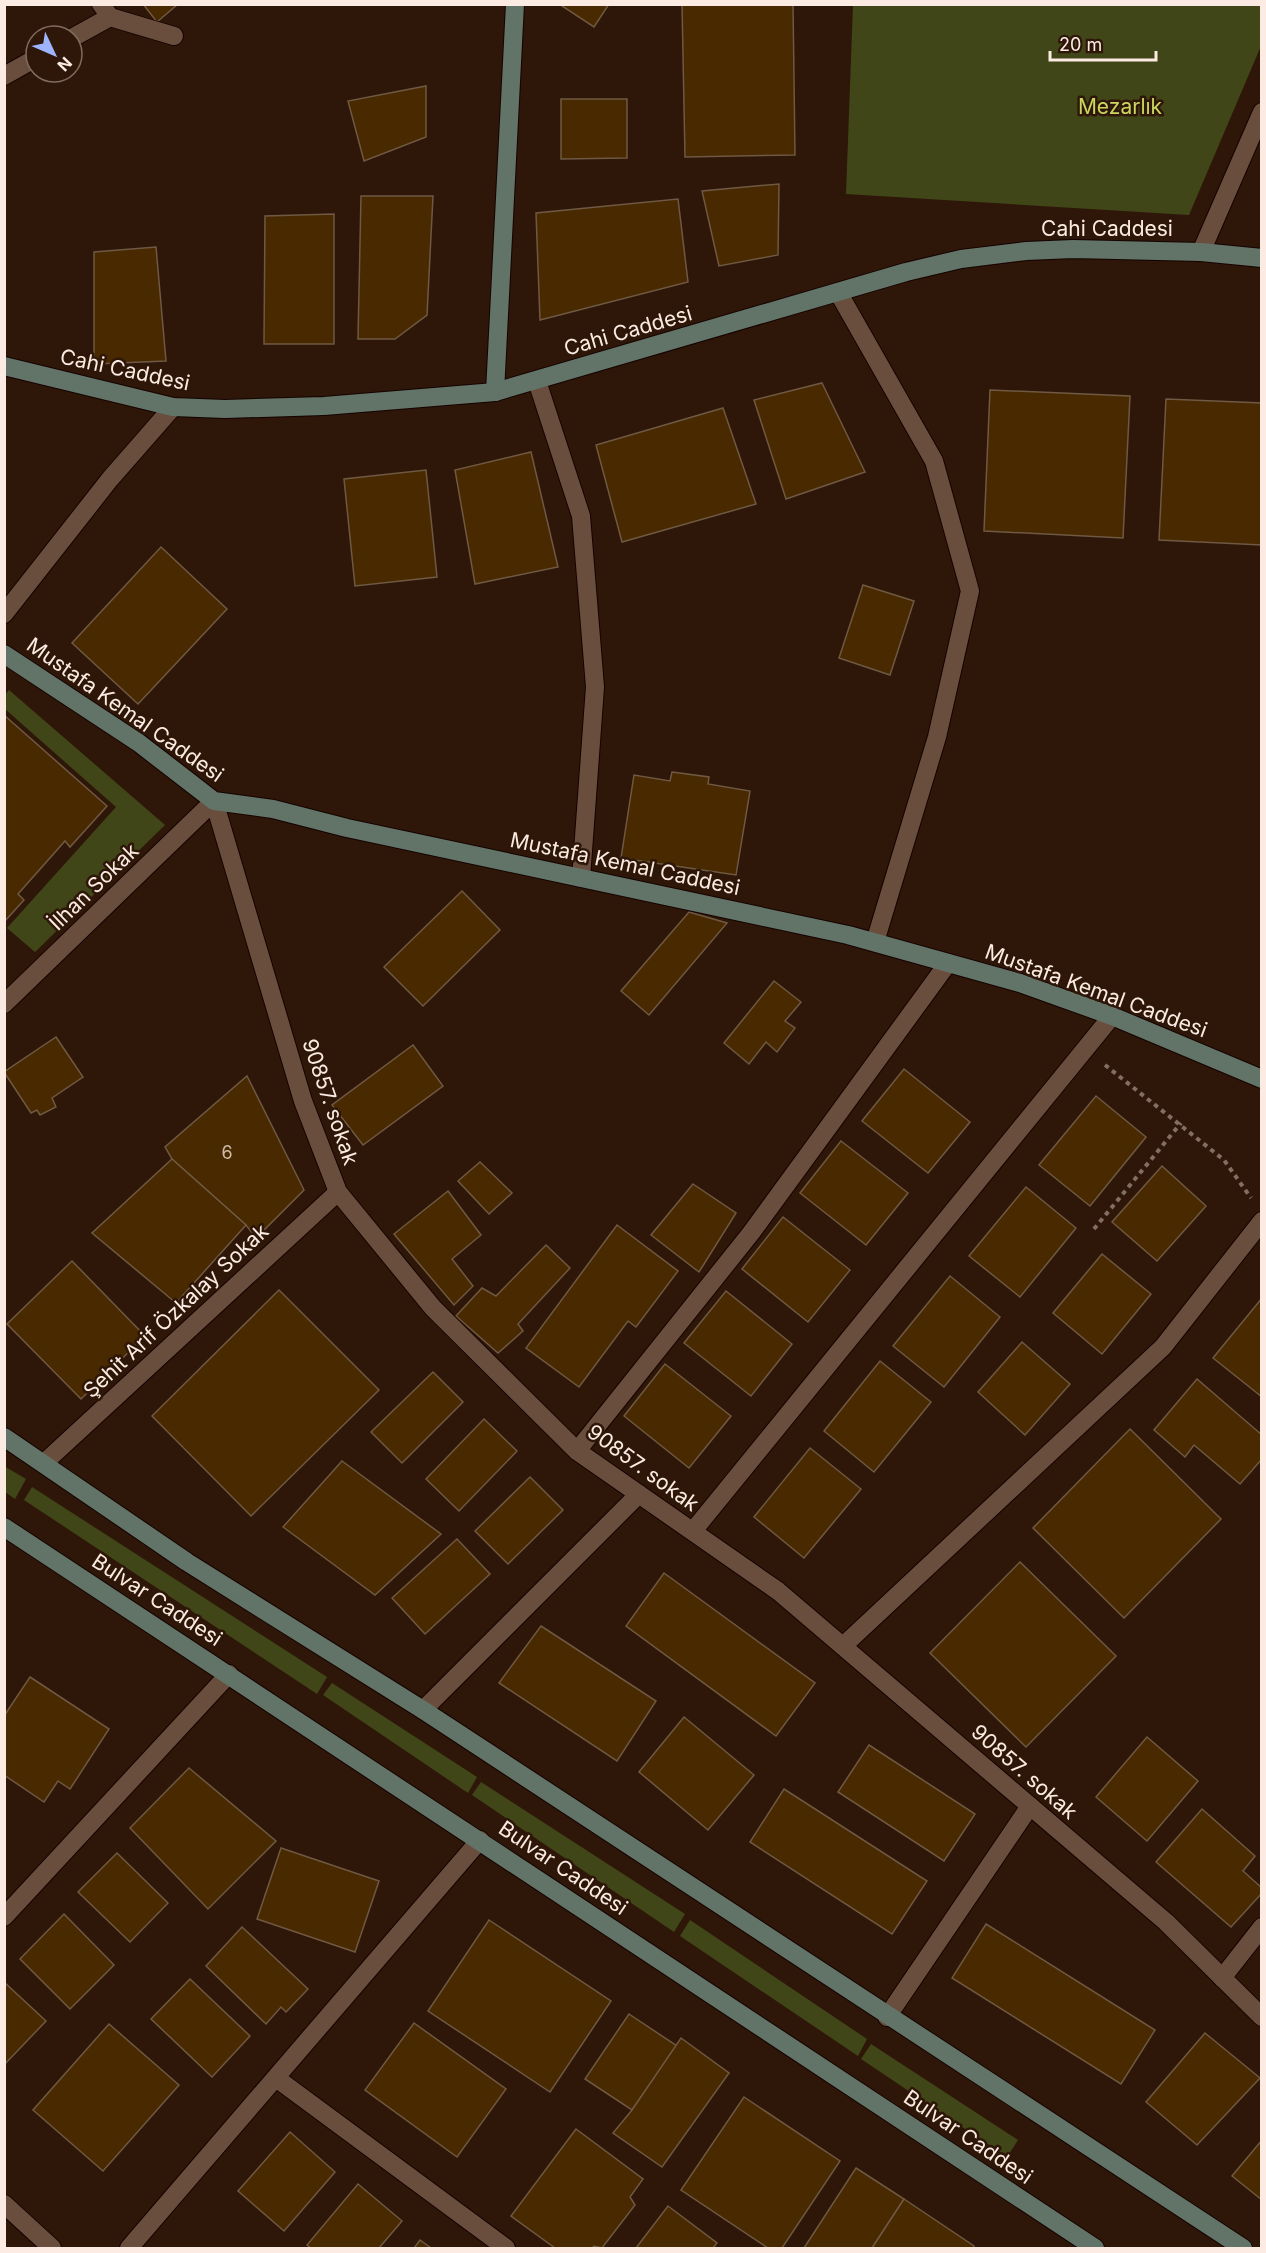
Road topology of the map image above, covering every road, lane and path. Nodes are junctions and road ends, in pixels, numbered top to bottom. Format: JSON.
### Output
{"nodes":[{"id":1,"x":516,"y":4,"type":"edge"},
{"id":2,"x":105,"y":11,"type":"edge"},
{"id":3,"x":84,"y":28,"type":"edge"},
{"id":4,"x":174,"y":36,"type":"dead end"},
{"id":5,"x":24,"y":65,"type":"edge"},
{"id":6,"x":4,"y":76,"type":"edge"},
{"id":7,"x":1262,"y":112,"type":"edge"},
{"id":8,"x":1201,"y":252,"type":"junction"},
{"id":9,"x":1262,"y":258,"type":"edge"},
{"id":10,"x":838,"y":292,"type":"junction"},
{"id":11,"x":4,"y":366,"type":"edge"},
{"id":12,"x":537,"y":381,"type":"junction"},
{"id":13,"x":495,"y":392,"type":"junction"},
{"id":14,"x":173,"y":407,"type":"junction"},
{"id":15,"x":4,"y":614,"type":"edge"},
{"id":16,"x":4,"y":654,"type":"edge"},
{"id":17,"x":214,"y":801,"type":"junction"},
{"id":18,"x":581,"y":878,"type":"junction"},
{"id":19,"x":875,"y":942,"type":"junction"},
{"id":20,"x":948,"y":963,"type":"junction"},
{"id":21,"x":4,"y":1004,"type":"edge"},
{"id":22,"x":1112,"y":1016,"type":"junction"},
{"id":23,"x":1085,"y":1049,"type":"junction"},
{"id":24,"x":1262,"y":1079,"type":"edge"},
{"id":25,"x":1181,"y":1124,"type":"junction"},
{"id":26,"x":338,"y":1192,"type":"junction"},
{"id":27,"x":1258,"y":1212,"type":"edge"},
{"id":28,"x":1094,"y":1229,"type":"dead end"},
{"id":29,"x":4,"y":1437,"type":"edge"},
{"id":30,"x":577,"y":1451,"type":"junction"},
{"id":31,"x":44,"y":1463,"type":"junction"},
{"id":32,"x":639,"y":1494,"type":"junction"},
{"id":33,"x":4,"y":1527,"type":"edge"},
{"id":34,"x":693,"y":1531,"type":"junction"},
{"id":35,"x":843,"y":1646,"type":"junction"},
{"id":36,"x":229,"y":1674,"type":"junction"},
{"id":37,"x":423,"y":1710,"type":"junction"},
{"id":38,"x":1030,"y":1806,"type":"junction"},
{"id":39,"x":480,"y":1840,"type":"junction"},
{"id":40,"x":4,"y":1917,"type":"edge"},
{"id":41,"x":1262,"y":1927,"type":"edge"},
{"id":42,"x":1222,"y":1978,"type":"junction"},
{"id":43,"x":887,"y":2017,"type":"junction"},
{"id":44,"x":1262,"y":2017,"type":"edge"},
{"id":45,"x":276,"y":2078,"type":"junction"},
{"id":46,"x":4,"y":2204,"type":"edge"},
{"id":47,"x":52,"y":2248,"type":"edge"},
{"id":48,"x":129,"y":2248,"type":"edge"},
{"id":49,"x":506,"y":2248,"type":"edge"},
{"id":50,"x":1095,"y":2248,"type":"edge"},
{"id":51,"x":1243,"y":2248,"type":"edge"}],
"edges":[{"from":1,"to":13,"type":"main road"},
{"from":2,"to":3,"type":"street"},
{"from":2,"to":4,"type":"street"},
{"from":5,"to":6,"type":"street"},
{"from":7,"to":8,"type":"street"},
{"from":8,"to":9,"type":"main road","name":"Cahi Caddesi"},
{"from":8,"to":10,"type":"main road","name":"Cahi Caddesi"},
{"from":10,"to":12,"type":"main road","name":"Cahi Caddesi"},
{"from":10,"to":19,"type":"street"},
{"from":11,"to":14,"type":"main road","name":"Cahi Caddesi"},
{"from":12,"to":13,"type":"main road","name":"Cahi Caddesi"},
{"from":12,"to":18,"type":"street"},
{"from":13,"to":14,"type":"main road","name":"Cahi Caddesi"},
{"from":14,"to":15,"type":"street"},
{"from":16,"to":17,"type":"main road","name":"Mustafa Kemal Caddesi"},
{"from":17,"to":18,"type":"main road","name":"Mustafa Kemal Caddesi"},
{"from":17,"to":21,"type":"street","name":"İlhan Sokak"},
{"from":17,"to":26,"type":"street","name":"90857. sokak"},
{"from":18,"to":19,"type":"main road","name":"Mustafa Kemal Caddesi"},
{"from":19,"to":20,"type":"main road","name":"Mustafa Kemal Caddesi"},
{"from":20,"to":22,"type":"main road","name":"Mustafa Kemal Caddesi"},
{"from":20,"to":30,"type":"street"},
{"from":22,"to":23,"type":"street"},
{"from":22,"to":24,"type":"main road","name":"Mustafa Kemal Caddesi"},
{"from":23,"to":25,"type":"path"},
{"from":23,"to":34,"type":"street"},
{"from":25,"to":27,"type":"path"},
{"from":25,"to":28,"type":"path"},
{"from":26,"to":30,"type":"street","name":"90857. sokak"},
{"from":26,"to":31,"type":"street","name":"Şehit Arif Özkalay Sokak"},
{"from":27,"to":35,"type":"street"},
{"from":29,"to":31,"type":"main road"},
{"from":30,"to":32,"type":"street","name":"90857. sokak"},
{"from":31,"to":37,"type":"main road"},
{"from":32,"to":34,"type":"street","name":"90857. sokak"},
{"from":32,"to":37,"type":"street"},
{"from":33,"to":36,"type":"main road","name":"Bulvar Caddesi"},
{"from":34,"to":35,"type":"street","name":"90857. sokak"},
{"from":35,"to":38,"type":"street","name":"90857. sokak"},
{"from":36,"to":39,"type":"main road","name":"Bulvar Caddesi"},
{"from":36,"to":40,"type":"street"},
{"from":37,"to":43,"type":"main road"},
{"from":38,"to":42,"type":"street","name":"90857. sokak"},
{"from":38,"to":43,"type":"street"},
{"from":39,"to":45,"type":"street"},
{"from":39,"to":50,"type":"main road","name":"Bulvar Caddesi"},
{"from":41,"to":42,"type":"street"},
{"from":42,"to":44,"type":"street","name":"90857. sokak"},
{"from":43,"to":51,"type":"main road"},
{"from":45,"to":48,"type":"street"},
{"from":45,"to":49,"type":"street"},
{"from":46,"to":47,"type":"street"}]}
